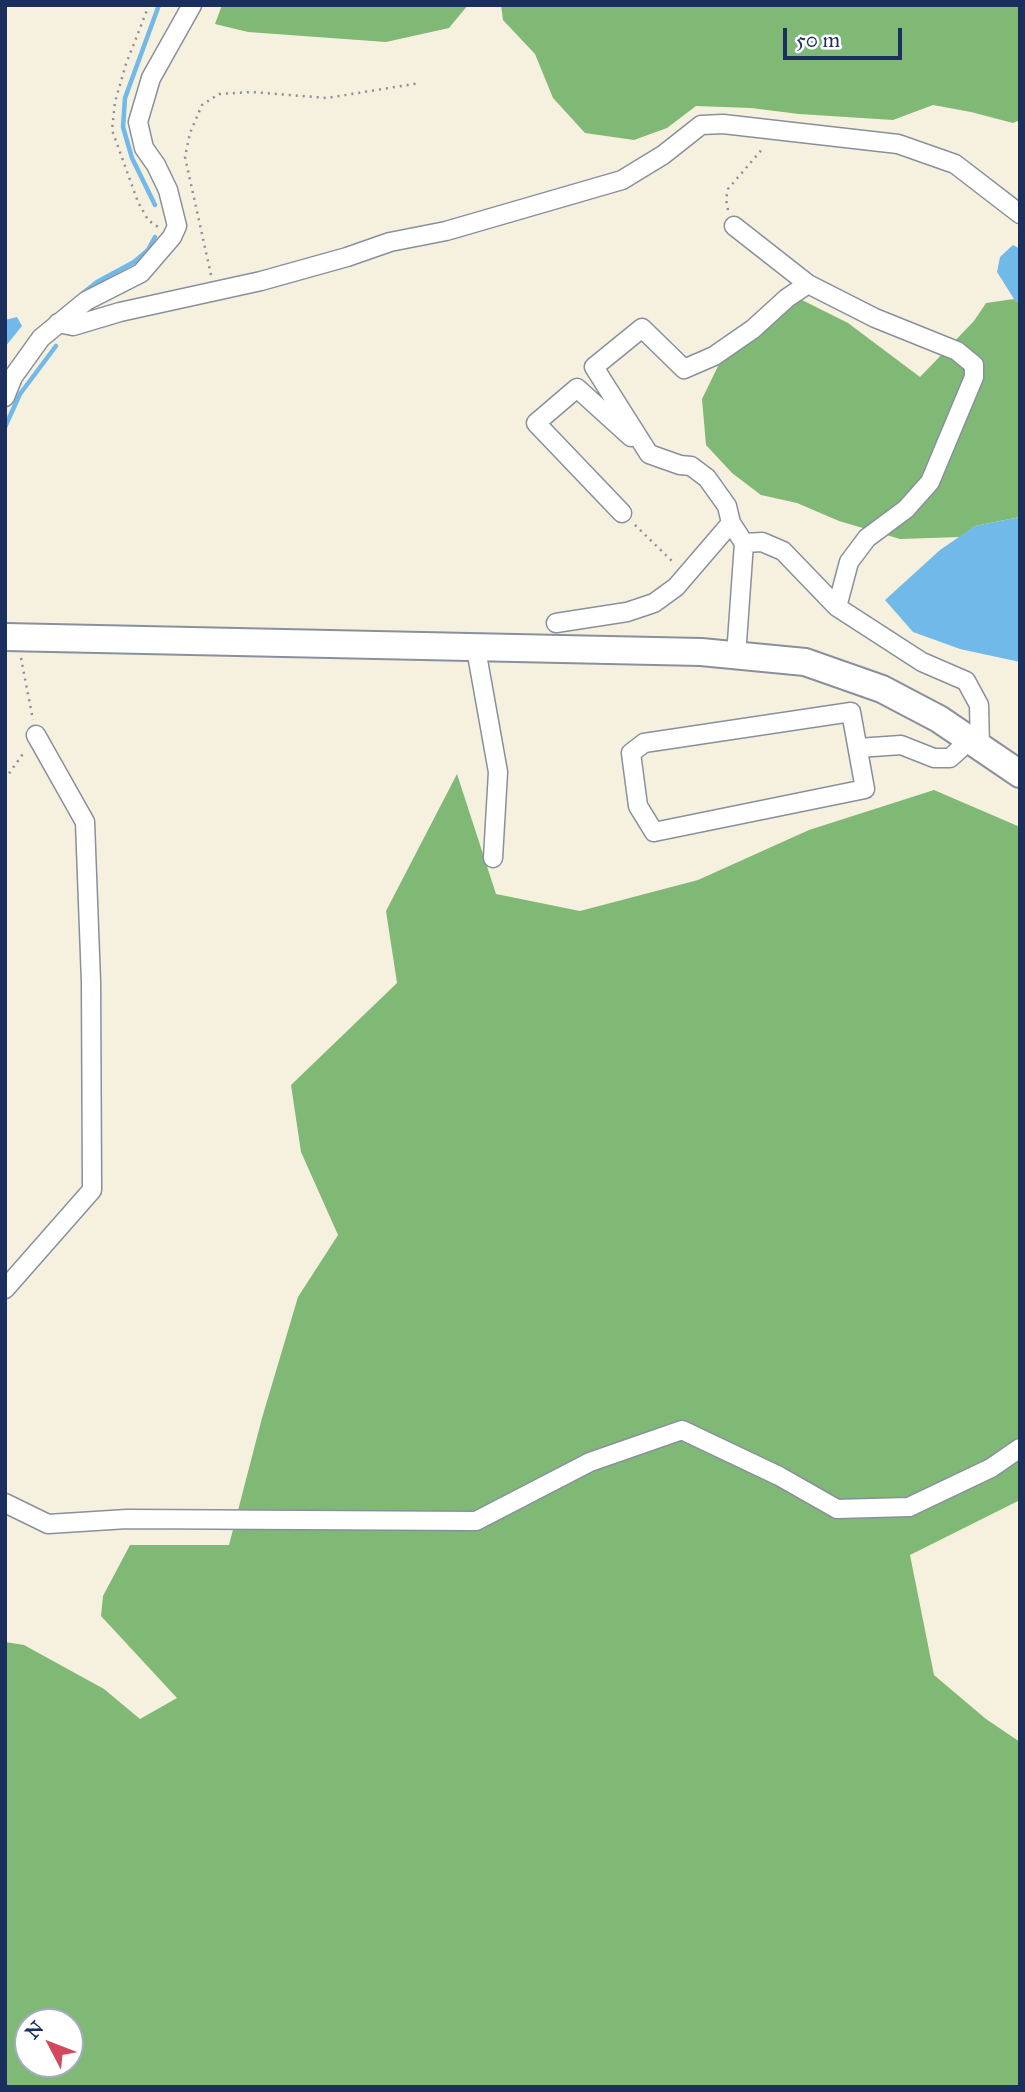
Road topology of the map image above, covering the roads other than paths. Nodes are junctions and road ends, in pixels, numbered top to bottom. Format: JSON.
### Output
{"nodes":[{"id":1,"x":192,"y":5,"type":"edge"},
{"id":2,"x":1020,"y":214,"type":"edge"},
{"id":3,"x":734,"y":226,"type":"road end"},
{"id":4,"x":808,"y":284,"type":"junction"},
{"id":5,"x":58,"y":323,"type":"junction"},
{"id":6,"x":5,"y":397,"type":"edge"},
{"id":7,"x":649,"y":454,"type":"junction"},
{"id":8,"x":622,"y":513,"type":"road end"},
{"id":9,"x":731,"y":523,"type":"junction"},
{"id":10,"x":744,"y":543,"type":"junction"},
{"id":11,"x":837,"y":607,"type":"junction"},
{"id":12,"x":556,"y":623,"type":"dead end"},
{"id":13,"x":11,"y":637,"type":"edge"},
{"id":14,"x":476,"y":649,"type":"junction"},
{"id":15,"x":736,"y":656,"type":"junction"},
{"id":16,"x":36,"y":735,"type":"road end"},
{"id":17,"x":974,"y":742,"type":"junction"},
{"id":18,"x":858,"y":748,"type":"junction"},
{"id":19,"x":1020,"y":774,"type":"edge"},
{"id":20,"x":493,"y":858,"type":"dead end"},
{"id":21,"x":5,"y":1289,"type":"edge"},
{"id":22,"x":1020,"y":1448,"type":"edge"},
{"id":23,"x":5,"y":1503,"type":"edge"}],
"edges":[{"from":1,"to":5,"type":"street"},
{"from":2,"to":5,"type":"street"},
{"from":3,"to":4,"type":"street"},
{"from":4,"to":7,"type":"street"},
{"from":4,"to":11,"type":"street"},
{"from":5,"to":6,"type":"street"},
{"from":7,"to":8,"type":"street"},
{"from":7,"to":9,"type":"street"},
{"from":9,"to":10,"type":"street"},
{"from":9,"to":12,"type":"street"},
{"from":10,"to":11,"type":"street"},
{"from":10,"to":15,"type":"street"},
{"from":11,"to":17,"type":"street"},
{"from":13,"to":14,"type":"street"},
{"from":14,"to":15,"type":"street"},
{"from":14,"to":20,"type":"street"},
{"from":15,"to":17,"type":"street"},
{"from":16,"to":21,"type":"street"},
{"from":17,"to":18,"type":"street"},
{"from":17,"to":19,"type":"street"},
{"from":18,"to":18,"type":"street"},
{"from":22,"to":23,"type":"street"}]}
